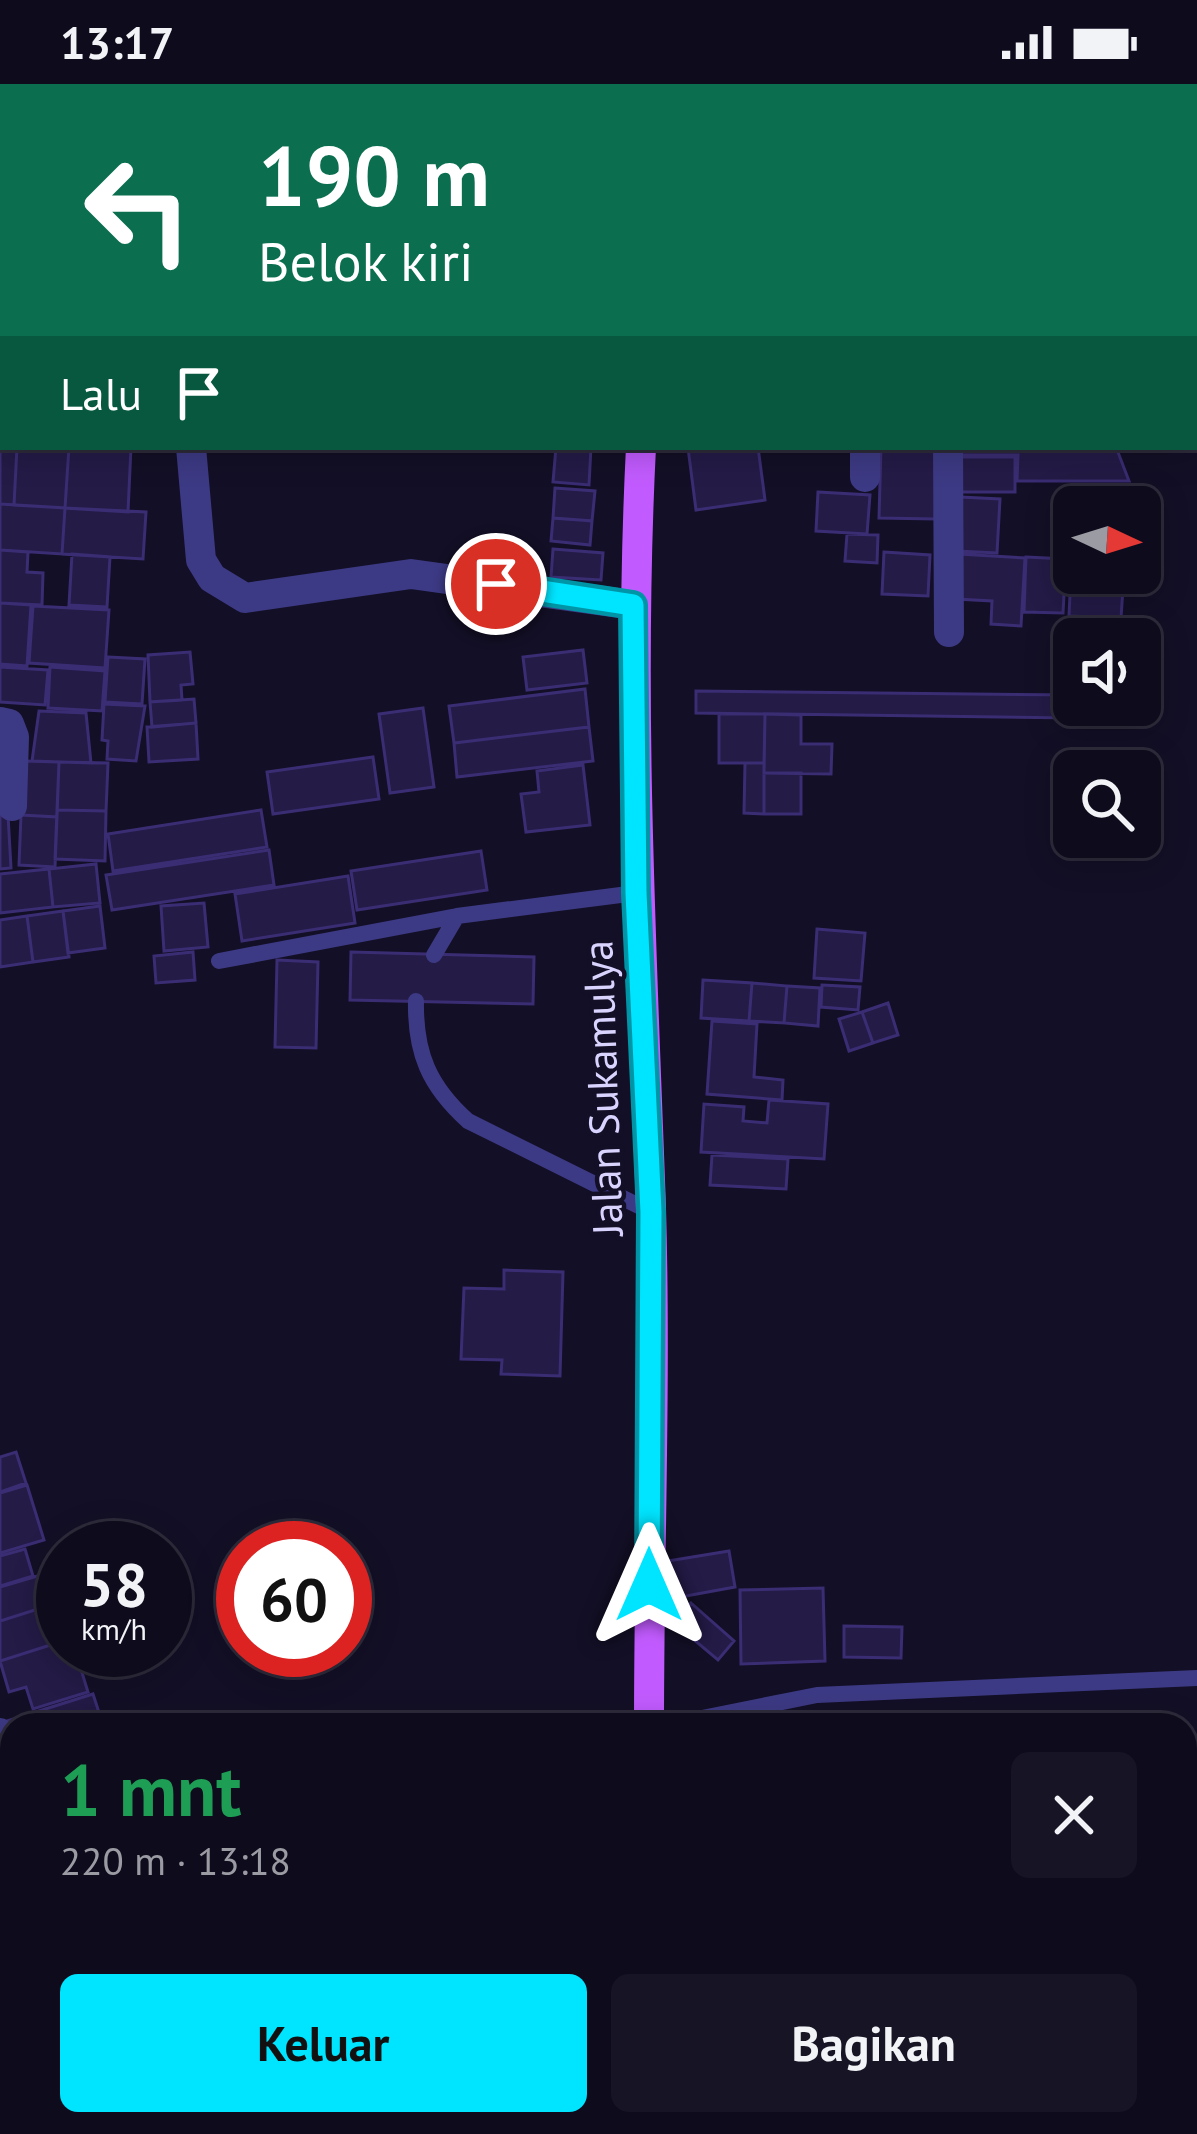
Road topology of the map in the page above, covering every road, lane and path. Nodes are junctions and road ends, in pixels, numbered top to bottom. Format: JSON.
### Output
{"nodes":[{"id":1,"x":191,"y":450,"type":"edge"},
{"id":2,"x":641,"y":450,"type":"edge"},
{"id":3,"x":948,"y":450,"type":"edge"},
{"id":4,"x":633,"y":605,"type":"junction"},
{"id":5,"x":950,"y":632,"type":"dead end"},
{"id":6,"x":0,"y":722,"type":"edge"},
{"id":7,"x":12,"y":806,"type":"dead end"},
{"id":8,"x":636,"y":893,"type":"junction"},
{"id":9,"x":457,"y":916,"type":"junction"},
{"id":10,"x":434,"y":955,"type":"dead end"},
{"id":11,"x":219,"y":961,"type":"dead end"},
{"id":12,"x":416,"y":1001,"type":"dead end"},
{"id":13,"x":651,"y":1212,"type":"junction"},
{"id":14,"x":1197,"y":1678,"type":"edge"},
{"id":15,"x":649,"y":1713,"type":"edge"},
{"id":16,"x":727,"y":1713,"type":"edge"}],
"edges":[{"from":1,"to":4,"type":"street"},
{"from":2,"to":4,"type":"main road","name":"Jalan Sukamulya"},
{"from":3,"to":5,"type":"street"},
{"from":4,"to":8,"type":"main road","name":"Jalan Sukamulya"},
{"from":6,"to":7,"type":"street"},
{"from":8,"to":9,"type":"lane"},
{"from":8,"to":13,"type":"main road","name":"Jalan Sukamulya"},
{"from":9,"to":10,"type":"lane"},
{"from":9,"to":11,"type":"lane"},
{"from":12,"to":13,"type":"lane"},
{"from":13,"to":15,"type":"main road","name":"Jalan Sukamulya"},
{"from":14,"to":16,"type":"lane"}]}
